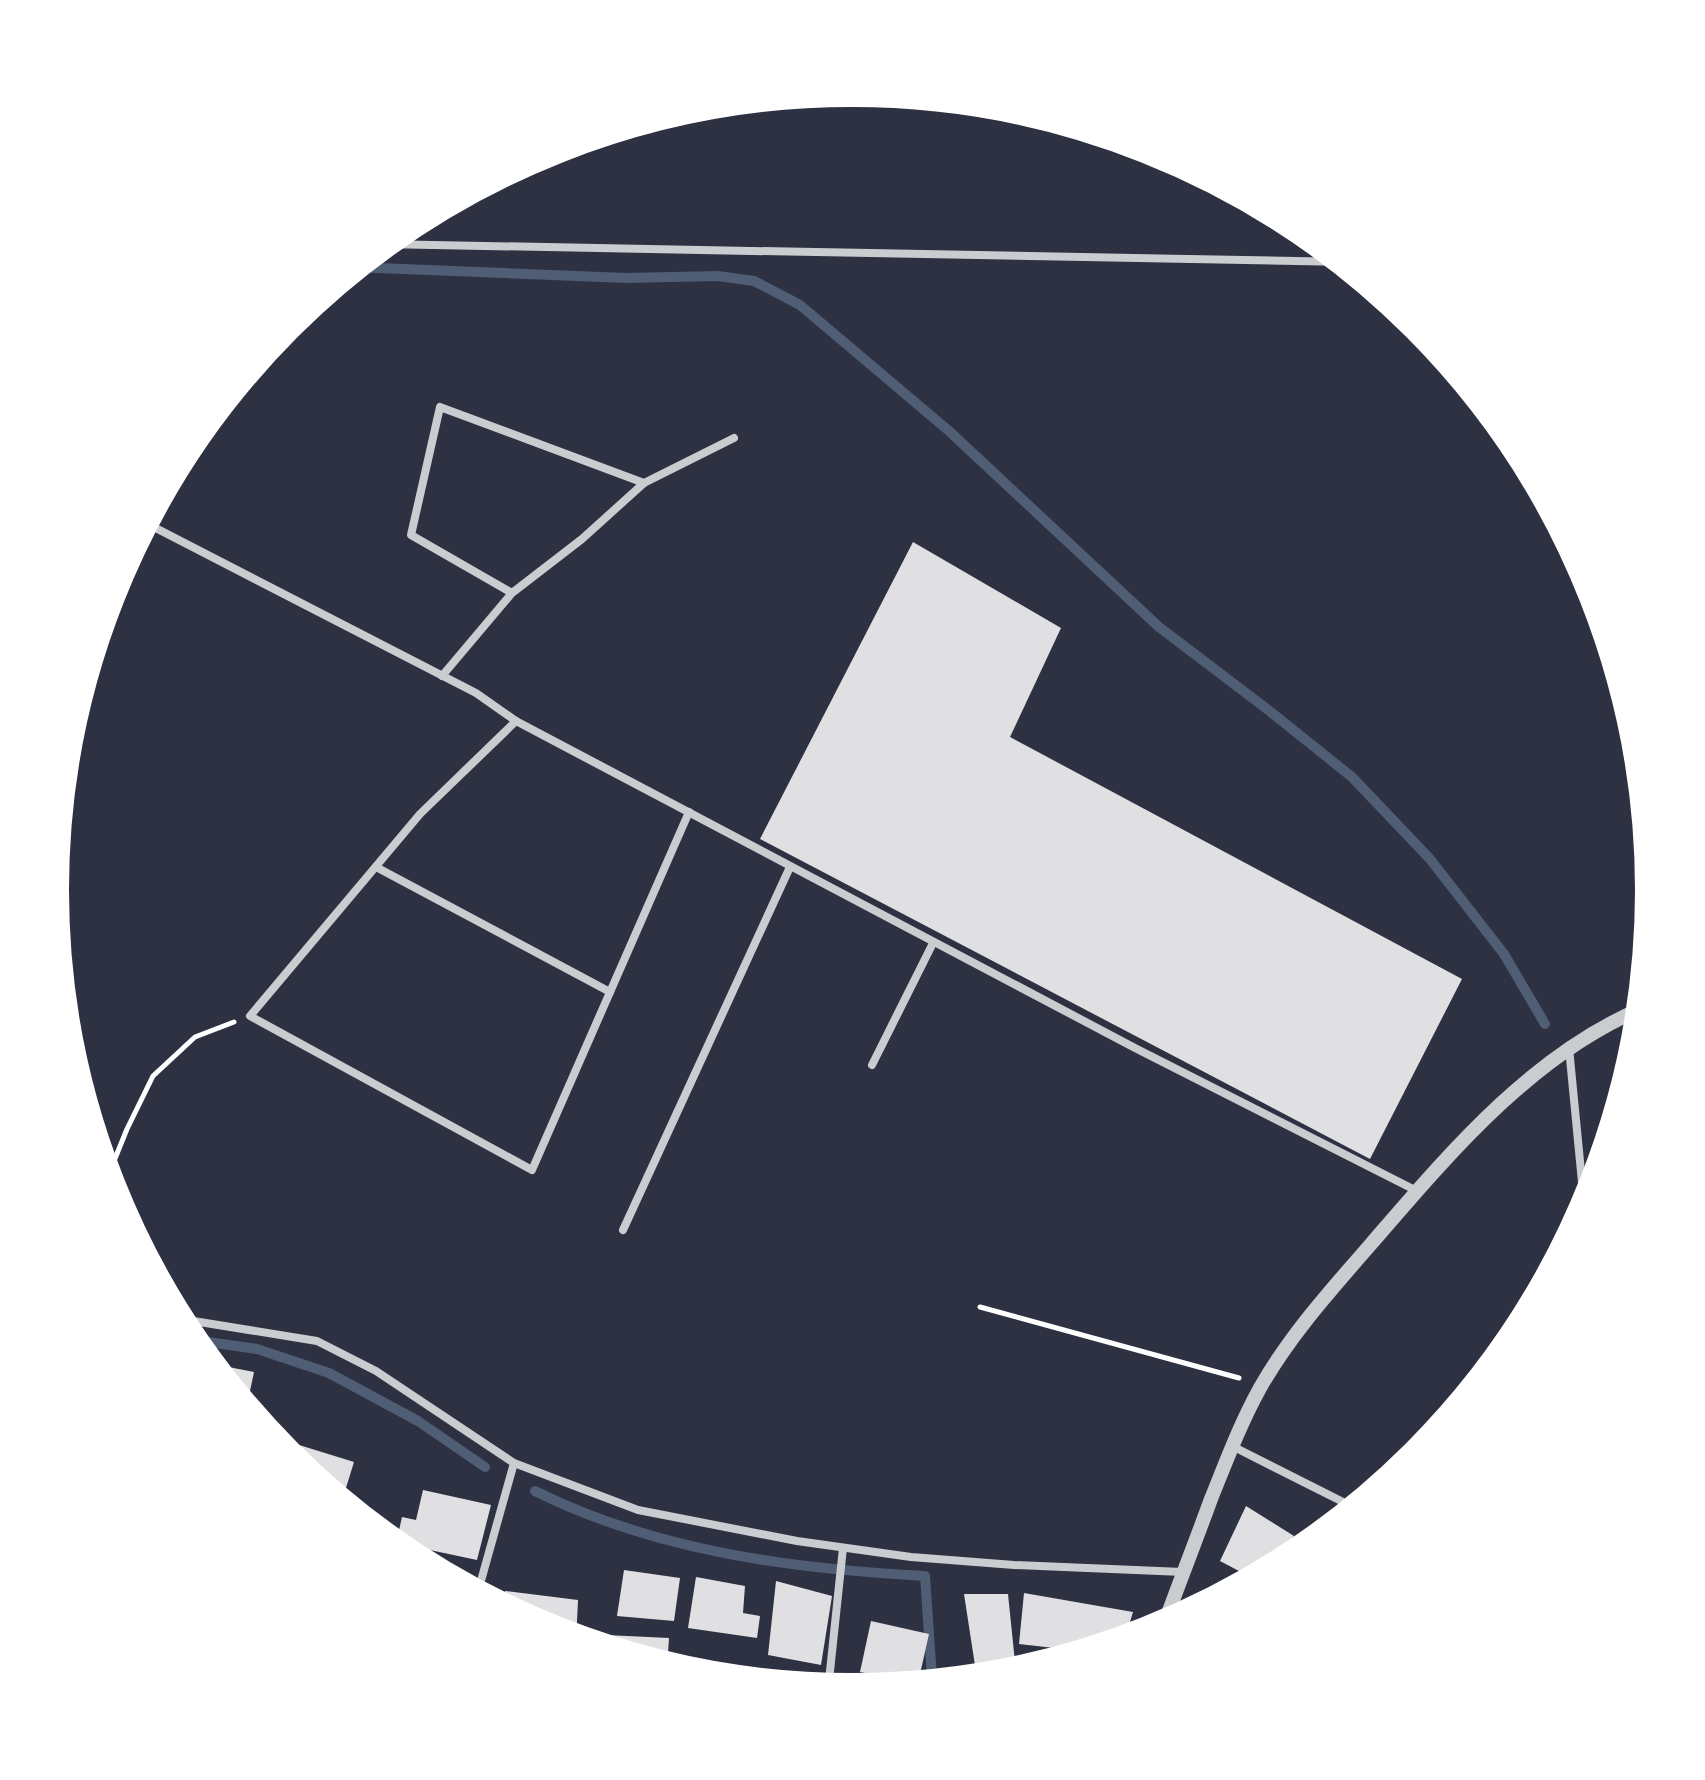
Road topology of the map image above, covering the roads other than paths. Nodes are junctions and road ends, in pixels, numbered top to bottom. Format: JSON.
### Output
{"nodes":[{"id":1,"x":400,"y":244,"type":"edge"},
{"id":2,"x":1330,"y":262,"type":"edge"},
{"id":3,"x":734,"y":438,"type":"dead end"},
{"id":4,"x":644,"y":483,"type":"junction"},
{"id":5,"x":153,"y":527,"type":"edge"},
{"id":6,"x":512,"y":593,"type":"junction"},
{"id":7,"x":442,"y":676,"type":"junction"},
{"id":8,"x":516,"y":721,"type":"junction"},
{"id":9,"x":689,"y":812,"type":"junction"},
{"id":10,"x":376,"y":867,"type":"junction"},
{"id":11,"x":790,"y":867,"type":"junction"},
{"id":12,"x":933,"y":943,"type":"junction"},
{"id":13,"x":610,"y":992,"type":"junction"},
{"id":14,"x":1631,"y":1013,"type":"edge"},
{"id":15,"x":1569,"y":1047,"type":"junction"},
{"id":16,"x":872,"y":1065,"type":"dead end"},
{"id":17,"x":1583,"y":1188,"type":"edge"},
{"id":18,"x":1417,"y":1191,"type":"junction"},
{"id":19,"x":623,"y":1230,"type":"dead end"},
{"id":20,"x":194,"y":1323,"type":"edge"},
{"id":21,"x":1232,"y":1446,"type":"junction"},
{"id":22,"x":514,"y":1463,"type":"junction"},
{"id":23,"x":1347,"y":1504,"type":"edge"},
{"id":24,"x":843,"y":1549,"type":"junction"},
{"id":25,"x":1183,"y":1572,"type":"junction"},
{"id":26,"x":480,"y":1584,"type":"edge"},
{"id":27,"x":1169,"y":1611,"type":"edge"},
{"id":28,"x":829,"y":1678,"type":"edge"}],
"edges":[{"from":1,"to":2,"type":"street"},
{"from":3,"to":4,"type":"street"},
{"from":4,"to":6,"type":"street"},
{"from":4,"to":6,"type":"street"},
{"from":5,"to":7,"type":"street"},
{"from":6,"to":7,"type":"street"},
{"from":7,"to":8,"type":"street"},
{"from":8,"to":9,"type":"street"},
{"from":8,"to":10,"type":"street"},
{"from":9,"to":11,"type":"street"},
{"from":9,"to":13,"type":"street"},
{"from":10,"to":13,"type":"street"},
{"from":10,"to":13,"type":"street"},
{"from":11,"to":12,"type":"street"},
{"from":11,"to":19,"type":"street"},
{"from":12,"to":16,"type":"street"},
{"from":12,"to":18,"type":"street"},
{"from":14,"to":15,"type":"street"},
{"from":15,"to":17,"type":"street"},
{"from":15,"to":18,"type":"street"},
{"from":18,"to":21,"type":"street"},
{"from":20,"to":22,"type":"street"},
{"from":21,"to":23,"type":"street"},
{"from":21,"to":25,"type":"street"},
{"from":22,"to":24,"type":"street"},
{"from":22,"to":26,"type":"street"},
{"from":24,"to":25,"type":"street"},
{"from":24,"to":28,"type":"street"},
{"from":25,"to":27,"type":"street"}]}
